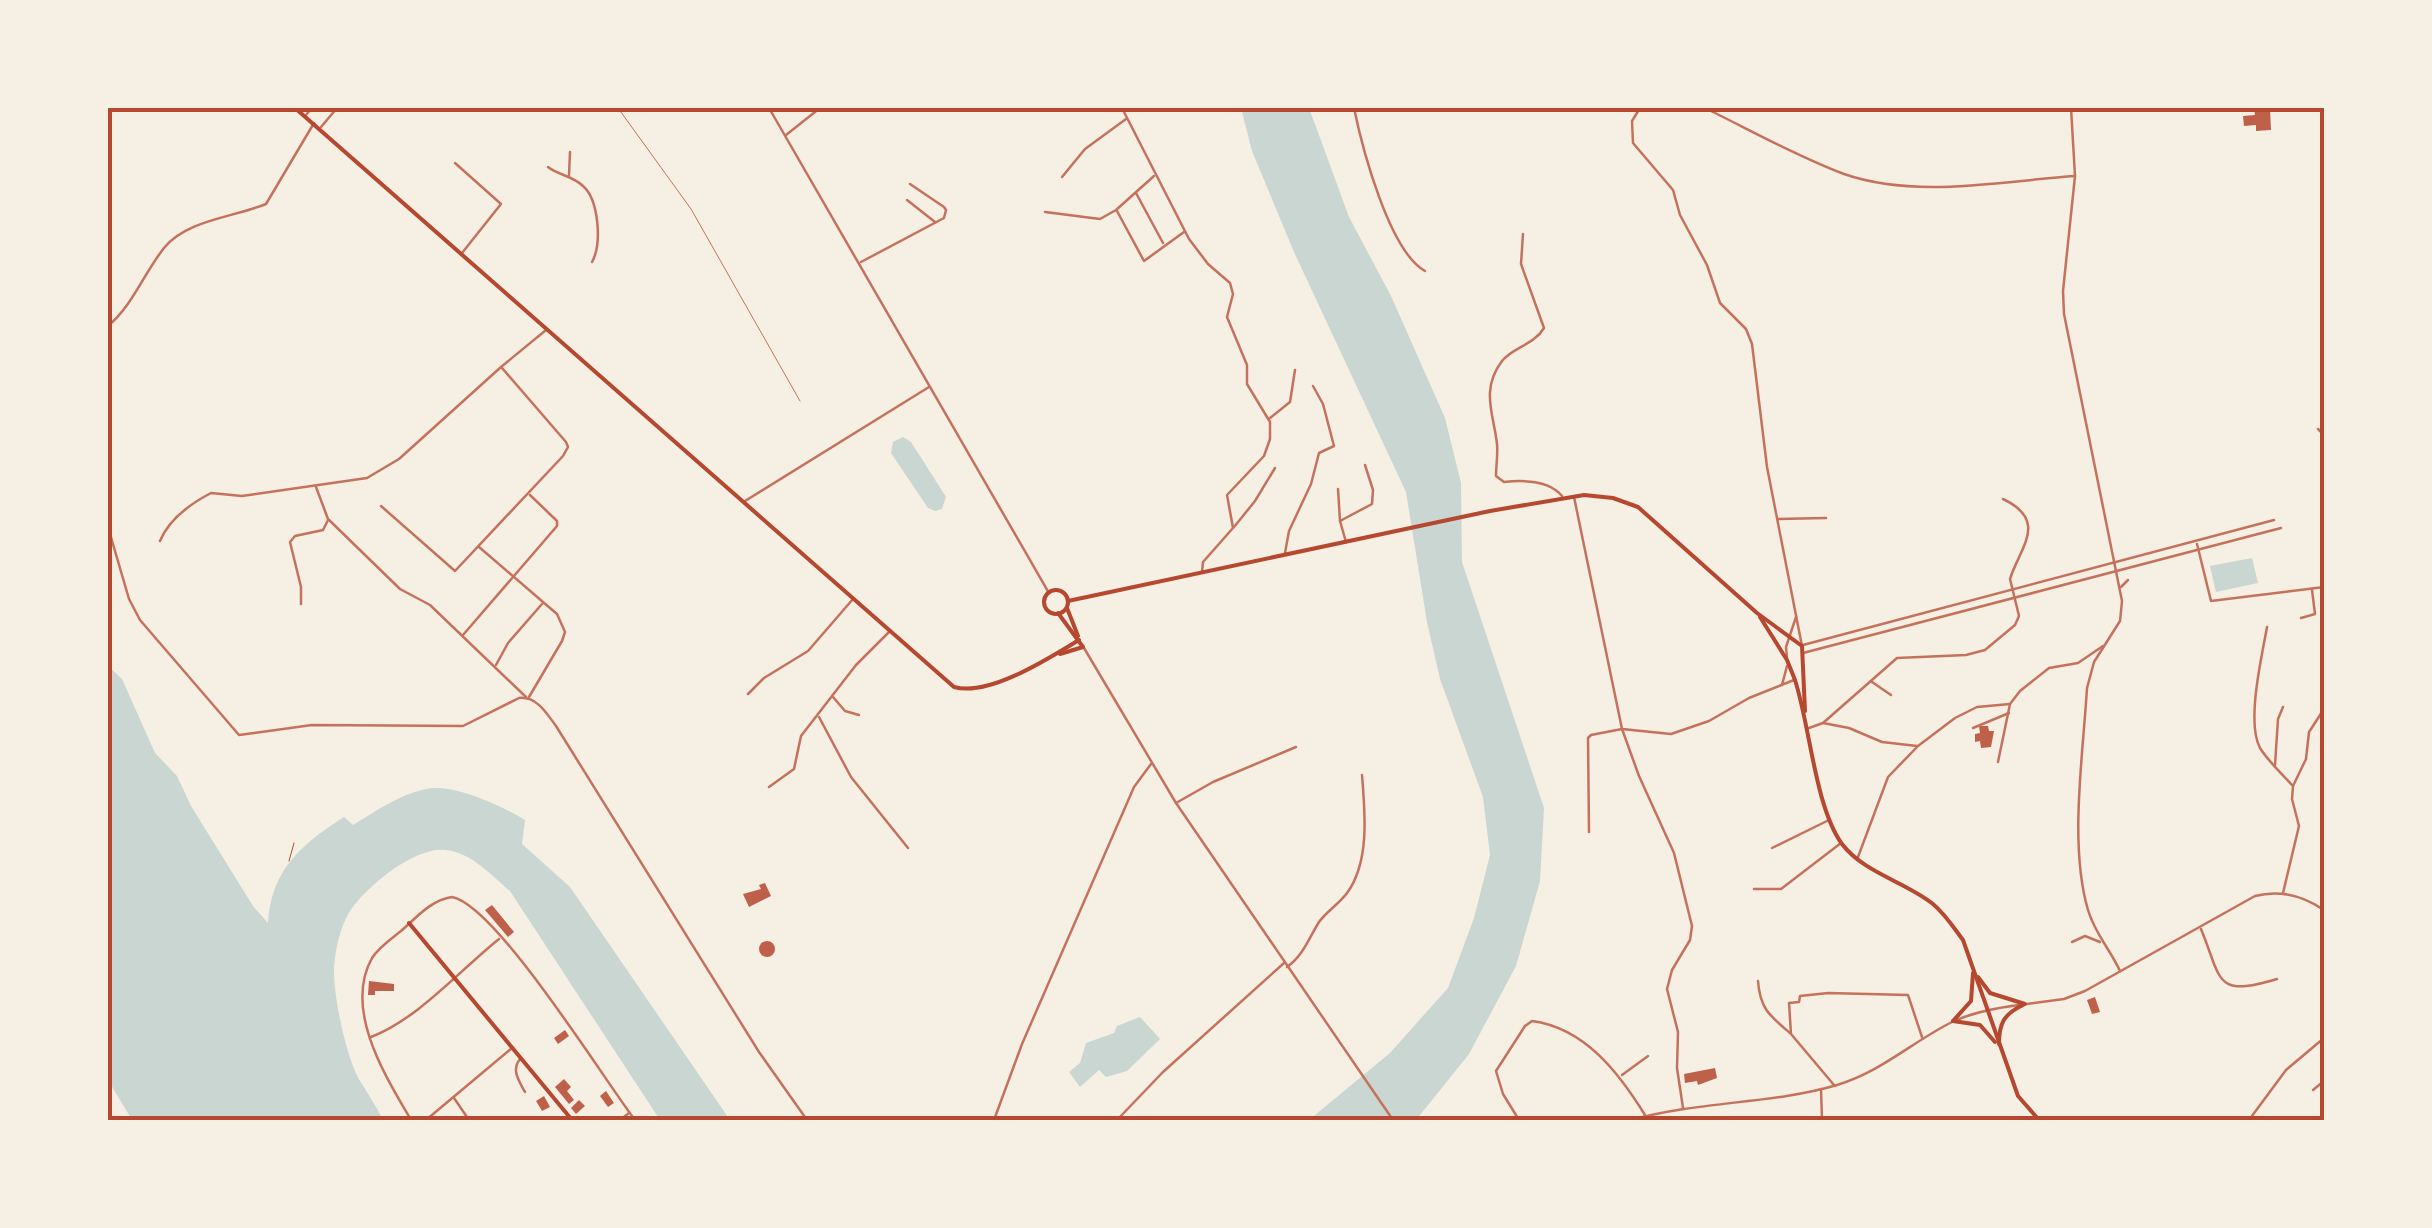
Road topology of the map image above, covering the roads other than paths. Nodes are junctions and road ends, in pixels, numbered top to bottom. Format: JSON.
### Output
{"nodes":[{"id":1,"x":296,"y":108,"type":"edge"},
{"id":2,"x":312,"y":108,"type":"edge"},
{"id":3,"x":337,"y":108,"type":"edge"},
{"id":4,"x":618,"y":108,"type":"edge"},
{"id":5,"x":769,"y":108,"type":"edge"},
{"id":6,"x":820,"y":108,"type":"edge"},
{"id":7,"x":1122,"y":108,"type":"edge"},
{"id":8,"x":1354,"y":108,"type":"edge"},
{"id":9,"x":1640,"y":108,"type":"edge"},
{"id":10,"x":1704,"y":108,"type":"edge"},
{"id":11,"x":2071,"y":108,"type":"edge"},
{"id":12,"x":305,"y":116,"type":"junction"},
{"id":13,"x":1126,"y":119,"type":"junction"},
{"id":14,"x":317,"y":126,"type":"junction"},
{"id":15,"x":786,"y":135,"type":"junction"},
{"id":16,"x":570,"y":152,"type":"dead end"},
{"id":17,"x":456,"y":163,"type":"dead end"},
{"id":18,"x":548,"y":167,"type":"dead end"},
{"id":19,"x":1156,"y":175,"type":"junction"},
{"id":20,"x":2075,"y":176,"type":"junction"},
{"id":21,"x":570,"y":177,"type":"junction"},
{"id":22,"x":1062,"y":177,"type":"dead end"},
{"id":23,"x":910,"y":184,"type":"dead end"},
{"id":24,"x":1135,"y":192,"type":"junction"},
{"id":25,"x":907,"y":200,"type":"dead end"},
{"id":26,"x":1116,"y":210,"type":"junction"},
{"id":27,"x":1045,"y":212,"type":"dead end"},
{"id":28,"x":936,"y":223,"type":"junction"},
{"id":29,"x":1185,"y":230,"type":"junction"},
{"id":30,"x":1523,"y":234,"type":"dead end"},
{"id":31,"x":1165,"y":246,"type":"junction"},
{"id":32,"x":462,"y":254,"type":"junction"},
{"id":33,"x":592,"y":262,"type":"dead end"},
{"id":34,"x":860,"y":263,"type":"junction"},
{"id":35,"x":1425,"y":271,"type":"dead end"},
{"id":36,"x":108,"y":326,"type":"edge"},
{"id":37,"x":547,"y":330,"type":"junction"},
{"id":38,"x":501,"y":367,"type":"junction"},
{"id":39,"x":1296,"y":370,"type":"dead end"},
{"id":40,"x":930,"y":386,"type":"junction"},
{"id":41,"x":1313,"y":386,"type":"dead end"},
{"id":42,"x":800,"y":401,"type":"dead end"},
{"id":43,"x":1268,"y":419,"type":"junction"},
{"id":44,"x":2318,"y":430,"type":"dead end"},
{"id":45,"x":2324,"y":435,"type":"edge"},
{"id":46,"x":1365,"y":465,"type":"dead end"},
{"id":47,"x":1275,"y":468,"type":"dead end"},
{"id":48,"x":316,"y":486,"type":"junction"},
{"id":49,"x":1338,"y":489,"type":"dead end"},
{"id":50,"x":528,"y":494,"type":"junction"},
{"id":51,"x":1573,"y":496,"type":"junction"},
{"id":52,"x":1563,"y":497,"type":"junction"},
{"id":53,"x":2003,"y":499,"type":"dead end"},
{"id":54,"x":744,"y":502,"type":"junction"},
{"id":55,"x":381,"y":506,"type":"dead end"},
{"id":56,"x":1776,"y":518,"type":"junction"},
{"id":57,"x":1826,"y":518,"type":"dead end"},
{"id":58,"x":328,"y":519,"type":"junction"},
{"id":59,"x":2274,"y":520,"type":"dead end"},
{"id":60,"x":1340,"y":521,"type":"junction"},
{"id":61,"x":108,"y":528,"type":"edge"},
{"id":62,"x":1233,"y":528,"type":"junction"},
{"id":63,"x":2281,"y":528,"type":"dead end"},
{"id":64,"x":160,"y":541,"type":"dead end"},
{"id":65,"x":1346,"y":542,"type":"junction"},
{"id":66,"x":2196,"y":542,"type":"junction"},
{"id":67,"x":479,"y":548,"type":"junction"},
{"id":68,"x":2198,"y":551,"type":"junction"},
{"id":69,"x":1284,"y":555,"type":"junction"},
{"id":70,"x":2115,"y":563,"type":"junction"},
{"id":71,"x":1202,"y":572,"type":"junction"},
{"id":72,"x":2118,"y":572,"type":"junction"},
{"id":73,"x":512,"y":578,"type":"junction"},
{"id":74,"x":2128,"y":580,"type":"dead end"},
{"id":75,"x":2324,"y":587,"type":"edge"},
{"id":76,"x":2120,"y":588,"type":"junction"},
{"id":77,"x":2312,"y":588,"type":"junction"},
{"id":78,"x":2012,"y":590,"type":"junction"},
{"id":79,"x":1049,"y":592,"type":"junction"},
{"id":80,"x":853,"y":598,"type":"junction"},
{"id":81,"x":2015,"y":598,"type":"junction"},
{"id":82,"x":543,"y":602,"type":"junction"},
{"id":83,"x":301,"y":604,"type":"dead end"},
{"id":84,"x":1067,"y":604,"type":"junction"},
{"id":85,"x":1952,"y":606,"type":"junction"},
{"id":86,"x":1058,"y":613,"type":"junction"},
{"id":87,"x":1757,"y":613,"type":"junction"},
{"id":88,"x":1954,"y":614,"type":"junction"},
{"id":89,"x":1797,"y":616,"type":"junction"},
{"id":90,"x":2302,"y":618,"type":"dead end"},
{"id":91,"x":2267,"y":627,"type":"dead end"},
{"id":92,"x":890,"y":631,"type":"junction"},
{"id":93,"x":462,"y":636,"type":"junction"},
{"id":94,"x":1789,"y":636,"type":"junction"},
{"id":95,"x":1081,"y":644,"type":"junction"},
{"id":96,"x":2104,"y":645,"type":"junction"},
{"id":97,"x":1802,"y":646,"type":"junction"},
{"id":98,"x":1804,"y":655,"type":"junction"},
{"id":99,"x":1787,"y":660,"type":"junction"},
{"id":100,"x":496,"y":665,"type":"junction"},
{"id":101,"x":1795,"y":680,"type":"junction"},
{"id":102,"x":1872,"y":682,"type":"junction"},
{"id":103,"x":1782,"y":685,"type":"junction"},
{"id":104,"x":748,"y":694,"type":"dead end"},
{"id":105,"x":1891,"y":695,"type":"dead end"},
{"id":106,"x":832,"y":696,"type":"junction"},
{"id":107,"x":527,"y":698,"type":"junction"},
{"id":108,"x":2010,"y":704,"type":"junction"},
{"id":109,"x":2283,"y":707,"type":"dead end"},
{"id":110,"x":2324,"y":708,"type":"edge"},
{"id":111,"x":1805,"y":711,"type":"junction"},
{"id":112,"x":2010,"y":712,"type":"junction"},
{"id":113,"x":859,"y":715,"type":"dead end"},
{"id":114,"x":818,"y":716,"type":"junction"},
{"id":115,"x":1823,"y":724,"type":"junction"},
{"id":116,"x":1809,"y":728,"type":"junction"},
{"id":117,"x":1973,"y":728,"type":"dead end"},
{"id":118,"x":1622,"y":729,"type":"junction"},
{"id":119,"x":1918,"y":746,"type":"junction"},
{"id":120,"x":1296,"y":747,"type":"dead end"},
{"id":121,"x":1998,"y":762,"type":"dead end"},
{"id":122,"x":1150,"y":764,"type":"junction"},
{"id":123,"x":2275,"y":766,"type":"junction"},
{"id":124,"x":1362,"y":776,"type":"dead end"},
{"id":125,"x":2293,"y":786,"type":"junction"},
{"id":126,"x":769,"y":787,"type":"dead end"},
{"id":127,"x":1176,"y":803,"type":"junction"},
{"id":128,"x":1829,"y":820,"type":"junction"},
{"id":129,"x":1590,"y":832,"type":"dead end"},
{"id":130,"x":1841,"y":843,"type":"junction"},
{"id":131,"x":908,"y":848,"type":"dead end"},
{"id":132,"x":1772,"y":848,"type":"dead end"},
{"id":133,"x":1858,"y":859,"type":"junction"},
{"id":134,"x":1754,"y":890,"type":"dead end"},
{"id":135,"x":2283,"y":893,"type":"junction"},
{"id":136,"x":2324,"y":910,"type":"edge"},
{"id":137,"x":410,"y":923,"type":"junction"},
{"id":138,"x":2200,"y":928,"type":"junction"},
{"id":139,"x":500,"y":938,"type":"junction"},
{"id":140,"x":2072,"y":942,"type":"dead end"},
{"id":141,"x":2101,"y":942,"type":"junction"},
{"id":142,"x":1286,"y":965,"type":"junction"},
{"id":143,"x":1973,"y":969,"type":"junction"},
{"id":144,"x":2121,"y":972,"type":"junction"},
{"id":145,"x":454,"y":976,"type":"junction"},
{"id":146,"x":2277,"y":980,"type":"dead end"},
{"id":147,"x":1758,"y":981,"type":"dead end"},
{"id":148,"x":2025,"y":1004,"type":"junction"},
{"id":149,"x":1987,"y":1009,"type":"junction"},
{"id":150,"x":1953,"y":1022,"type":"junction"},
{"id":151,"x":1792,"y":1034,"type":"junction"},
{"id":152,"x":370,"y":1038,"type":"junction"},
{"id":153,"x":2324,"y":1038,"type":"edge"},
{"id":154,"x":1923,"y":1040,"type":"junction"},
{"id":155,"x":512,"y":1048,"type":"junction"},
{"id":156,"x":1999,"y":1049,"type":"junction"},
{"id":157,"x":1648,"y":1056,"type":"dead end"},
{"id":158,"x":520,"y":1058,"type":"junction"},
{"id":159,"x":1621,"y":1076,"type":"junction"},
{"id":160,"x":2324,"y":1081,"type":"edge"},
{"id":161,"x":1835,"y":1086,"type":"junction"},
{"id":162,"x":1821,"y":1089,"type":"junction"},
{"id":163,"x":2314,"y":1090,"type":"dead end"},
{"id":164,"x":525,"y":1092,"type":"dead end"},
{"id":165,"x":454,"y":1098,"type":"junction"},
{"id":166,"x":1683,"y":1108,"type":"junction"},
{"id":167,"x":629,"y":1113,"type":"junction"},
{"id":168,"x":1655,"y":1114,"type":"junction"},
{"id":169,"x":1646,"y":1116,"type":"junction"},
{"id":170,"x":2251,"y":1118,"type":"edge"},
{"id":171,"x":411,"y":1120,"type":"edge"},
{"id":172,"x":426,"y":1120,"type":"edge"},
{"id":173,"x":469,"y":1120,"type":"edge"},
{"id":174,"x":572,"y":1120,"type":"edge"},
{"id":175,"x":620,"y":1120,"type":"edge"},
{"id":176,"x":635,"y":1120,"type":"edge"},
{"id":177,"x":807,"y":1120,"type":"edge"},
{"id":178,"x":994,"y":1120,"type":"edge"},
{"id":179,"x":1117,"y":1120,"type":"edge"},
{"id":180,"x":1393,"y":1120,"type":"edge"},
{"id":181,"x":1519,"y":1120,"type":"edge"},
{"id":182,"x":1632,"y":1120,"type":"edge"},
{"id":183,"x":1656,"y":1120,"type":"edge"},
{"id":184,"x":1822,"y":1120,"type":"edge"},
{"id":185,"x":2038,"y":1120,"type":"edge"},
{"id":186,"x":2260,"y":1120,"type":"edge"}],
"edges":[{"from":1,"to":12,"type":"main road"},
{"from":2,"to":12,"type":"street"},
{"from":3,"to":14,"type":"street"},
{"from":4,"to":42,"type":"lane"},
{"from":5,"to":15,"type":"street"},
{"from":6,"to":15,"type":"street"},
{"from":7,"to":13,"type":"street"},
{"from":8,"to":35,"type":"street"},
{"from":9,"to":56,"type":"street"},
{"from":10,"to":20,"type":"street"},
{"from":11,"to":20,"type":"street"},
{"from":12,"to":14,"type":"main road"},
{"from":13,"to":19,"type":"street"},
{"from":13,"to":22,"type":"street"},
{"from":14,"to":32,"type":"main road"},
{"from":14,"to":36,"type":"street"},
{"from":15,"to":34,"type":"street"},
{"from":16,"to":21,"type":"street"},
{"from":17,"to":32,"type":"street"},
{"from":18,"to":21,"type":"street"},
{"from":19,"to":24,"type":"street"},
{"from":19,"to":29,"type":"street"},
{"from":20,"to":70,"type":"street"},
{"from":21,"to":33,"type":"street"},
{"from":23,"to":28,"type":"street"},
{"from":24,"to":26,"type":"street"},
{"from":24,"to":31,"type":"street"},
{"from":25,"to":28,"type":"street"},
{"from":26,"to":27,"type":"street"},
{"from":26,"to":31,"type":"street"},
{"from":28,"to":34,"type":"street"},
{"from":29,"to":31,"type":"street"},
{"from":29,"to":43,"type":"street"},
{"from":30,"to":52,"type":"street"},
{"from":32,"to":37,"type":"main road"},
{"from":34,"to":40,"type":"street"},
{"from":37,"to":38,"type":"street"},
{"from":37,"to":54,"type":"main road"},
{"from":38,"to":48,"type":"street"},
{"from":38,"to":50,"type":"street"},
{"from":39,"to":43,"type":"street"},
{"from":40,"to":54,"type":"street"},
{"from":40,"to":79,"type":"street"},
{"from":41,"to":69,"type":"street"},
{"from":43,"to":62,"type":"street"},
{"from":44,"to":45,"type":"street"},
{"from":46,"to":60,"type":"street"},
{"from":47,"to":62,"type":"street"},
{"from":48,"to":58,"type":"street"},
{"from":48,"to":64,"type":"street"},
{"from":49,"to":60,"type":"street"},
{"from":50,"to":67,"type":"street"},
{"from":50,"to":73,"type":"street"},
{"from":51,"to":52,"type":"main road"},
{"from":51,"to":87,"type":"main road"},
{"from":51,"to":118,"type":"street"},
{"from":52,"to":65,"type":"main road"},
{"from":53,"to":78,"type":"street"},
{"from":54,"to":80,"type":"main road"},
{"from":55,"to":67,"type":"street"},
{"from":56,"to":57,"type":"street"},
{"from":56,"to":89,"type":"street"},
{"from":58,"to":83,"type":"street"},
{"from":58,"to":93,"type":"street"},
{"from":59,"to":66,"type":"street"},
{"from":60,"to":65,"type":"street"},
{"from":61,"to":107,"type":"street"},
{"from":62,"to":71,"type":"street"},
{"from":63,"to":68,"type":"street"},
{"from":65,"to":69,"type":"main road"},
{"from":66,"to":68,"type":"street"},
{"from":66,"to":70,"type":"street"},
{"from":67,"to":73,"type":"street"},
{"from":68,"to":72,"type":"street"},
{"from":68,"to":77,"type":"street"},
{"from":69,"to":71,"type":"main road"},
{"from":70,"to":72,"type":"street"},
{"from":70,"to":78,"type":"street"},
{"from":71,"to":84,"type":"main road"},
{"from":72,"to":76,"type":"street"},
{"from":72,"to":81,"type":"street"},
{"from":73,"to":82,"type":"street"},
{"from":73,"to":93,"type":"street"},
{"from":74,"to":76,"type":"street"},
{"from":75,"to":77,"type":"street"},
{"from":76,"to":96,"type":"street"},
{"from":77,"to":90,"type":"street"},
{"from":78,"to":81,"type":"street"},
{"from":78,"to":85,"type":"street"},
{"from":79,"to":84,"type":"main road"},
{"from":79,"to":86,"type":"main road"},
{"from":80,"to":92,"type":"main road"},
{"from":80,"to":104,"type":"street"},
{"from":81,"to":88,"type":"street"},
{"from":81,"to":102,"type":"street"},
{"from":82,"to":100,"type":"street"},
{"from":82,"to":107,"type":"street"},
{"from":84,"to":86,"type":"main road"},
{"from":84,"to":95,"type":"main road"},
{"from":85,"to":88,"type":"street"},
{"from":85,"to":97,"type":"street"},
{"from":86,"to":95,"type":"main road"},
{"from":87,"to":94,"type":"main road"},
{"from":87,"to":99,"type":"main road"},
{"from":88,"to":98,"type":"street"},
{"from":89,"to":94,"type":"street"},
{"from":89,"to":97,"type":"street"},
{"from":91,"to":123,"type":"street"},
{"from":92,"to":95,"type":"main road"},
{"from":92,"to":106,"type":"street"},
{"from":93,"to":100,"type":"street"},
{"from":94,"to":97,"type":"main road"},
{"from":94,"to":99,"type":"street"},
{"from":95,"to":122,"type":"street"},
{"from":96,"to":108,"type":"street"},
{"from":96,"to":141,"type":"street"},
{"from":97,"to":98,"type":"main road"},
{"from":98,"to":101,"type":"street"},
{"from":98,"to":111,"type":"main road"},
{"from":99,"to":101,"type":"main road"},
{"from":99,"to":103,"type":"street"},
{"from":100,"to":107,"type":"street"},
{"from":101,"to":103,"type":"street"},
{"from":101,"to":111,"type":"main road"},
{"from":102,"to":105,"type":"street"},
{"from":102,"to":115,"type":"street"},
{"from":103,"to":118,"type":"street"},
{"from":106,"to":113,"type":"street"},
{"from":106,"to":114,"type":"street"},
{"from":107,"to":177,"type":"street"},
{"from":108,"to":112,"type":"street"},
{"from":108,"to":119,"type":"street"},
{"from":109,"to":123,"type":"street"},
{"from":110,"to":125,"type":"street"},
{"from":111,"to":116,"type":"main road"},
{"from":112,"to":117,"type":"street"},
{"from":112,"to":121,"type":"street"},
{"from":114,"to":126,"type":"street"},
{"from":114,"to":131,"type":"street"},
{"from":115,"to":116,"type":"street"},
{"from":115,"to":119,"type":"street"},
{"from":116,"to":128,"type":"main road"},
{"from":118,"to":129,"type":"street"},
{"from":118,"to":166,"type":"street"},
{"from":119,"to":133,"type":"street"},
{"from":120,"to":127,"type":"street"},
{"from":122,"to":127,"type":"street"},
{"from":122,"to":178,"type":"street"},
{"from":123,"to":125,"type":"street"},
{"from":124,"to":142,"type":"street"},
{"from":125,"to":135,"type":"street"},
{"from":127,"to":142,"type":"street"},
{"from":128,"to":130,"type":"main road"},
{"from":128,"to":132,"type":"street"},
{"from":130,"to":133,"type":"main road"},
{"from":130,"to":134,"type":"street"},
{"from":133,"to":143,"type":"main road"},
{"from":135,"to":136,"type":"street"},
{"from":135,"to":138,"type":"street"},
{"from":137,"to":139,"type":"street"},
{"from":137,"to":145,"type":"main road"},
{"from":137,"to":152,"type":"street"},
{"from":138,"to":144,"type":"street"},
{"from":138,"to":146,"type":"street"},
{"from":139,"to":145,"type":"street"},
{"from":139,"to":167,"type":"street"},
{"from":140,"to":141,"type":"street"},
{"from":141,"to":144,"type":"street"},
{"from":142,"to":179,"type":"street"},
{"from":142,"to":180,"type":"street"},
{"from":143,"to":148,"type":"main road"},
{"from":143,"to":149,"type":"main road"},
{"from":143,"to":150,"type":"main road"},
{"from":144,"to":148,"type":"street"},
{"from":145,"to":152,"type":"street"},
{"from":145,"to":155,"type":"main road"},
{"from":147,"to":151,"type":"street"},
{"from":148,"to":149,"type":"street"},
{"from":148,"to":156,"type":"main road"},
{"from":149,"to":150,"type":"street"},
{"from":149,"to":156,"type":"main road"},
{"from":150,"to":154,"type":"street"},
{"from":150,"to":156,"type":"main road"},
{"from":151,"to":154,"type":"street"},
{"from":151,"to":161,"type":"street"},
{"from":152,"to":171,"type":"street"},
{"from":153,"to":170,"type":"street"},
{"from":154,"to":161,"type":"street"},
{"from":155,"to":158,"type":"main road"},
{"from":155,"to":165,"type":"street"},
{"from":156,"to":185,"type":"main road"},
{"from":157,"to":159,"type":"street"},
{"from":158,"to":164,"type":"street"},
{"from":158,"to":174,"type":"main road"},
{"from":159,"to":169,"type":"street"},
{"from":159,"to":181,"type":"street"},
{"from":160,"to":163,"type":"street"},
{"from":161,"to":162,"type":"street"},
{"from":162,"to":166,"type":"street"},
{"from":162,"to":184,"type":"street"},
{"from":165,"to":172,"type":"street"},
{"from":165,"to":173,"type":"street"},
{"from":166,"to":168,"type":"street"},
{"from":167,"to":175,"type":"street"},
{"from":167,"to":176,"type":"street"},
{"from":168,"to":169,"type":"street"},
{"from":168,"to":183,"type":"street"},
{"from":169,"to":182,"type":"street"},
{"from":170,"to":186,"type":"street"}]}
